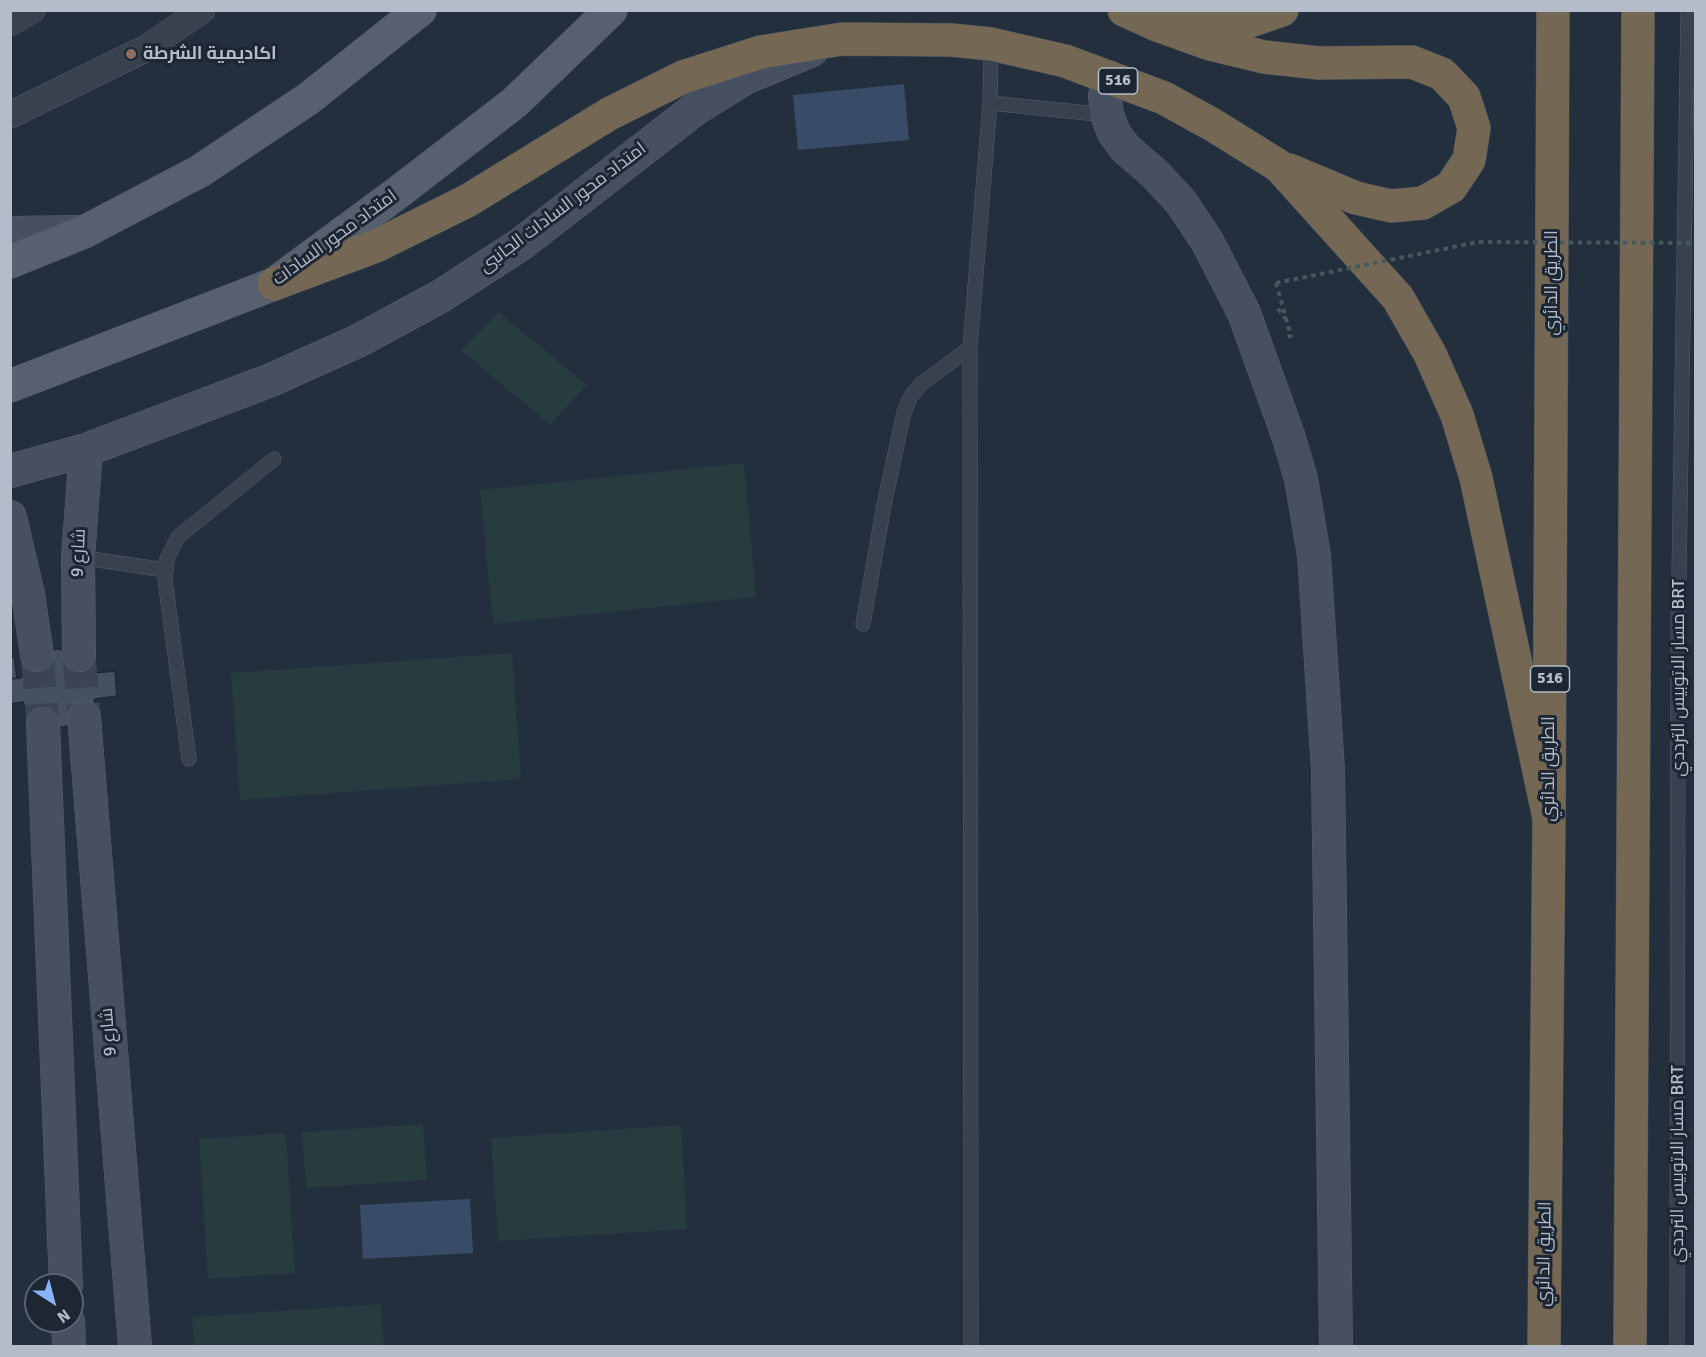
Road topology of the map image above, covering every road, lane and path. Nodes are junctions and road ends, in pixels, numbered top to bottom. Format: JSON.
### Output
{"nodes":[{"id":1,"x":32,"y":10,"type":"edge"},
{"id":2,"x":201,"y":10,"type":"edge"},
{"id":3,"x":420,"y":10,"type":"edge"},
{"id":4,"x":611,"y":10,"type":"edge"},
{"id":5,"x":1124,"y":10,"type":"edge"},
{"id":6,"x":1282,"y":10,"type":"edge"},
{"id":7,"x":1553,"y":10,"type":"edge"},
{"id":8,"x":1638,"y":10,"type":"edge"},
{"id":9,"x":1688,"y":10,"type":"edge"},
{"id":10,"x":10,"y":23,"type":"edge"},
{"id":11,"x":1157,"y":25,"type":"junction"},
{"id":12,"x":842,"y":39,"type":"junction"},
{"id":13,"x":991,"y":44,"type":"junction"},
{"id":14,"x":1108,"y":77,"type":"junction"},
{"id":15,"x":990,"y":103,"type":"junction"},
{"id":16,"x":10,"y":115,"type":"edge"},
{"id":17,"x":1107,"y":115,"type":"junction"},
{"id":18,"x":1279,"y":166,"type":"junction"},
{"id":19,"x":84,"y":232,"type":"junction"},
{"id":20,"x":10,"y":233,"type":"edge"},
{"id":21,"x":1695,"y":243,"type":"edge"},
{"id":22,"x":10,"y":262,"type":"edge"},
{"id":23,"x":274,"y":284,"type":"junction"},
{"id":24,"x":1285,"y":318,"type":"dead end"},
{"id":25,"x":970,"y":348,"type":"junction"},
{"id":26,"x":10,"y":386,"type":"edge"},
{"id":27,"x":86,"y":450,"type":"junction"},
{"id":28,"x":274,"y":459,"type":"dead end"},
{"id":29,"x":10,"y":471,"type":"edge"},
{"id":30,"x":10,"y":516,"type":"edge"},
{"id":31,"x":78,"y":556,"type":"junction"},
{"id":32,"x":165,"y":570,"type":"junction"},
{"id":33,"x":863,"y":624,"type":"dead end"},
{"id":34,"x":37,"y":655,"type":"tunnel mouth"},
{"id":35,"x":79,"y":655,"type":"tunnel mouth"},
{"id":36,"x":84,"y":717,"type":"tunnel mouth"},
{"id":37,"x":43,"y":724,"type":"tunnel mouth"},
{"id":38,"x":189,"y":759,"type":"dead end"},
{"id":39,"x":1549,"y":818,"type":"junction"},
{"id":40,"x":66,"y":1273,"type":"edge"},
{"id":41,"x":135,"y":1347,"type":"edge"},
{"id":42,"x":971,"y":1347,"type":"edge"},
{"id":43,"x":1336,"y":1347,"type":"edge"},
{"id":44,"x":1544,"y":1347,"type":"edge"},
{"id":45,"x":1630,"y":1347,"type":"edge"},
{"id":46,"x":1677,"y":1347,"type":"edge"}],
"edges":[{"from":1,"to":10,"type":"street"},
{"from":2,"to":16,"type":"street"},
{"from":3,"to":19,"type":"main road"},
{"from":4,"to":23,"type":"main road","name":"امتداد محور السادات"},
{"from":5,"to":11,"type":"highway"},
{"from":6,"to":11,"type":"highway"},
{"from":7,"to":39,"type":"highway","name":"الطريق الدائري","number":"516"},
{"from":8,"to":45,"type":"highway"},
{"from":9,"to":46,"type":"lane","name":"مسار الاتوبيس الترددي BRT"},
{"from":11,"to":18,"type":"highway"},
{"from":12,"to":13,"type":"highway","number":"516"},
{"from":12,"to":23,"type":"highway","number":"516"},
{"from":12,"to":27,"type":"street","name":"امتداد محور السادات الجانبى"},
{"from":13,"to":14,"type":"highway","number":"516"},
{"from":13,"to":15,"type":"lane"},
{"from":14,"to":17,"type":"street"},
{"from":14,"to":18,"type":"highway","number":"516"},
{"from":15,"to":17,"type":"lane"},
{"from":15,"to":25,"type":"lane"},
{"from":17,"to":43,"type":"street"},
{"from":18,"to":39,"type":"highway","number":"516"},
{"from":19,"to":20,"type":"street"},
{"from":19,"to":22,"type":"main road"},
{"from":21,"to":24,"type":"path","bridge":true},
{"from":23,"to":26,"type":"main road","name":"امتداد محور السادات"},
{"from":25,"to":33,"type":"lane"},
{"from":25,"to":42,"type":"lane"},
{"from":27,"to":29,"type":"street","name":"امتداد محور السادات الجانبى"},
{"from":27,"to":31,"type":"street","name":"شارع 9"},
{"from":28,"to":32,"type":"lane"},
{"from":30,"to":34,"type":"street"},
{"from":31,"to":32,"type":"lane"},
{"from":31,"to":35,"type":"street","name":"شارع 9"},
{"from":32,"to":38,"type":"lane"},
{"from":36,"to":41,"type":"street","name":"شارع 9"},
{"from":37,"to":40,"type":"street"},
{"from":39,"to":44,"type":"highway","name":"الطريق الدائري","number":"516"}]}
